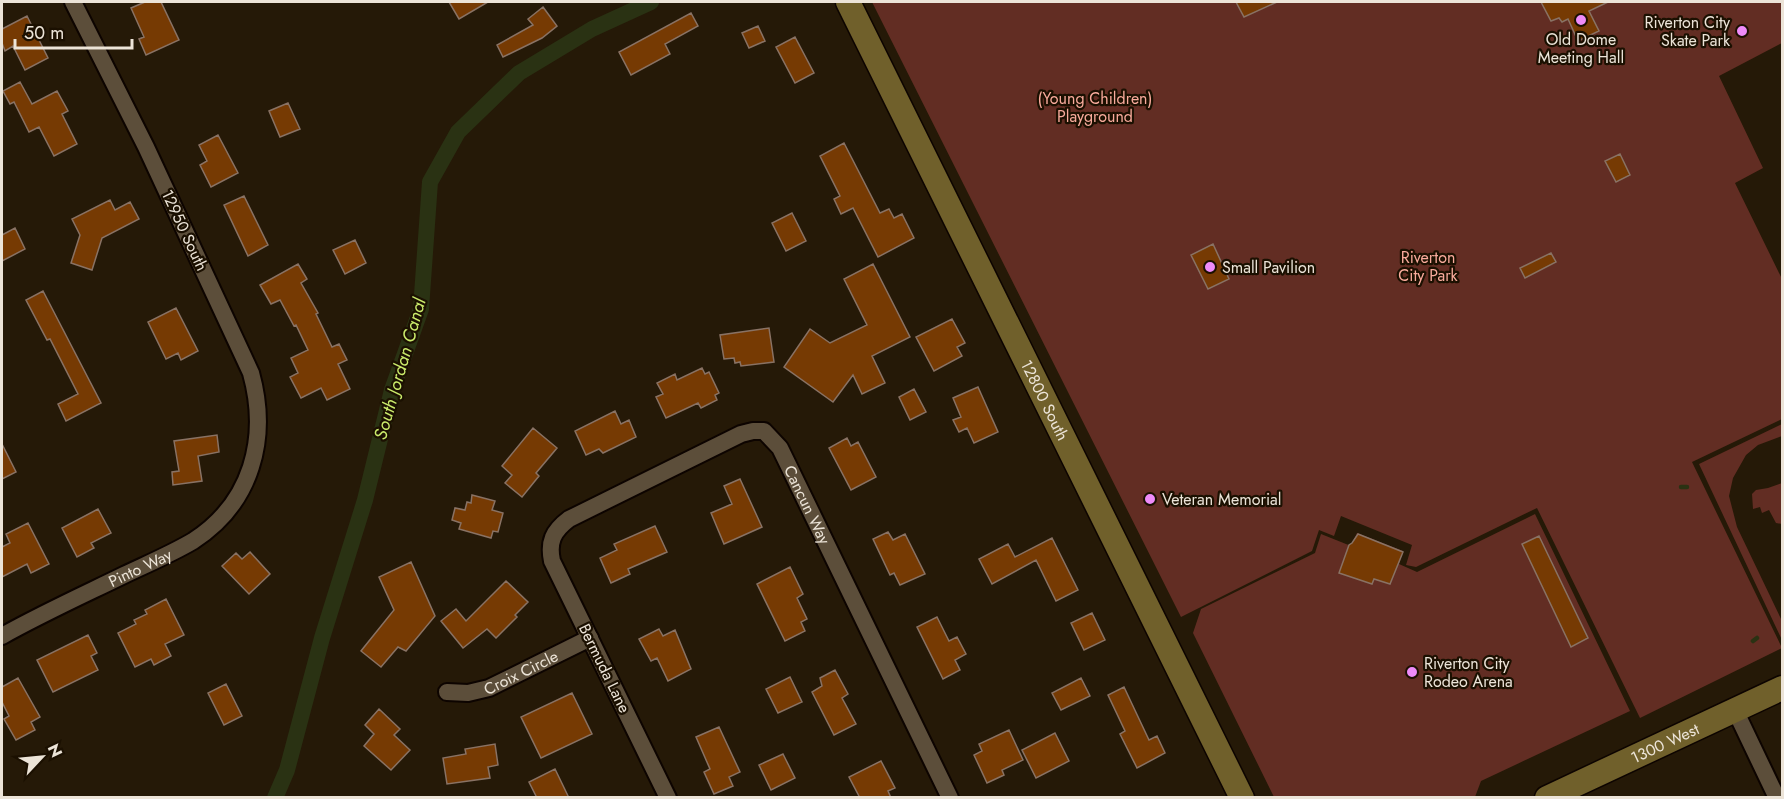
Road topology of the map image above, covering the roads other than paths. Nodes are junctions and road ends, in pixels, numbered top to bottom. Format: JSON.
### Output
{"nodes":[{"id":1,"x":73,"y":2,"type":"edge"},
{"id":2,"x":848,"y":2,"type":"edge"},
{"id":3,"x":252,"y":468,"type":"joint"},
{"id":4,"x":552,"y":537,"type":"joint"},
{"id":5,"x":2,"y":636,"type":"edge"},
{"id":6,"x":590,"y":638,"type":"junction"},
{"id":7,"x":1782,"y":688,"type":"edge"},
{"id":8,"x":447,"y":692,"type":"dead end"},
{"id":9,"x":1735,"y":710,"type":"junction"},
{"id":10,"x":668,"y":798,"type":"edge"},
{"id":11,"x":950,"y":798,"type":"edge"},
{"id":12,"x":1242,"y":798,"type":"edge"},
{"id":13,"x":1547,"y":798,"type":"edge"},
{"id":14,"x":1777,"y":798,"type":"edge"}],
"edges":[{"from":1,"to":3,"type":"street","name":"12950 South"},
{"from":2,"to":12,"type":"street","name":"12800 South"},
{"from":3,"to":5,"type":"street","name":"Pinto Way"},
{"from":4,"to":6,"type":"street","name":"Bermuda Lane"},
{"from":4,"to":11,"type":"street","name":"Cancun Way"},
{"from":6,"to":8,"type":"street","name":"Croix Circle"},
{"from":6,"to":10,"type":"street","name":"Bermuda Lane"},
{"from":7,"to":9,"type":"street","name":"1300 West"},
{"from":9,"to":13,"type":"street","name":"1300 West"},
{"from":9,"to":14,"type":"street"}]}
